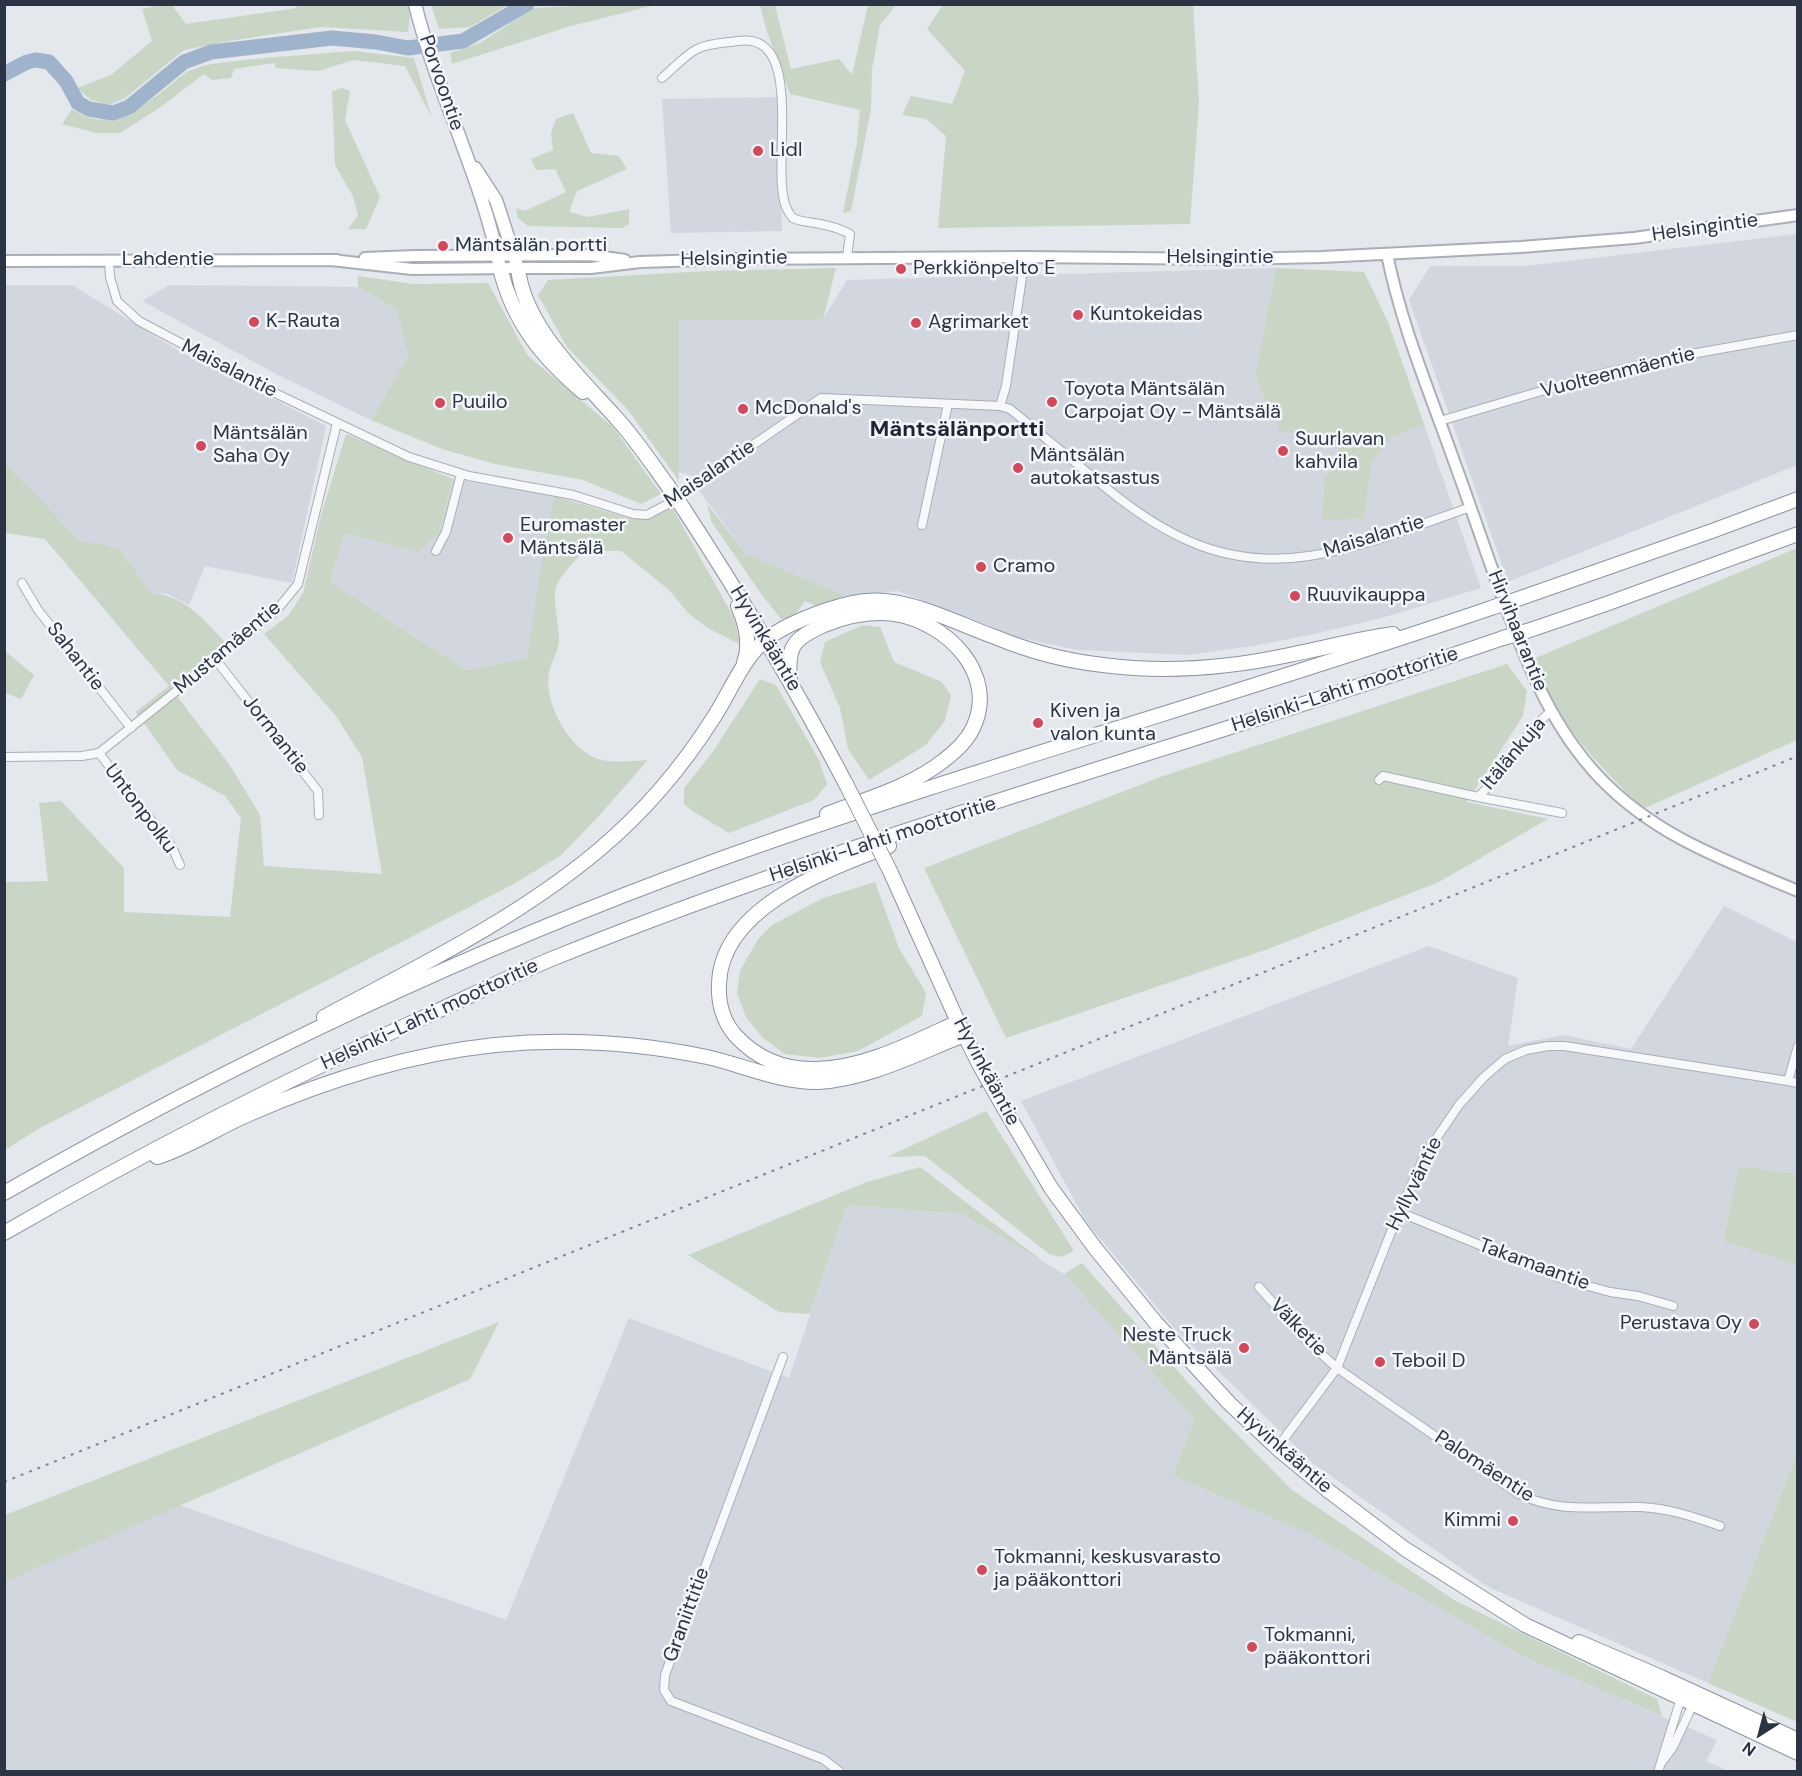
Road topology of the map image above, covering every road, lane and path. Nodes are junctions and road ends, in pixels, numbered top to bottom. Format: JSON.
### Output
{"nodes":[{"id":1,"x":416,"y":4,"type":"edge"},
{"id":2,"x":662,"y":78,"type":"dead end"},
{"id":3,"x":469,"y":160,"type":"junction"},
{"id":4,"x":1797,"y":215,"type":"edge"},
{"id":5,"x":1387,"y":254,"type":"junction"},
{"id":6,"x":847,"y":257,"type":"junction"},
{"id":7,"x":1025,"y":258,"type":"junction"},
{"id":8,"x":109,"y":260,"type":"junction"},
{"id":9,"x":4,"y":261,"type":"edge"},
{"id":10,"x":498,"y":262,"type":"junction"},
{"id":11,"x":516,"y":262,"type":"junction"},
{"id":12,"x":1797,"y":335,"type":"edge"},
{"id":13,"x":948,"y":404,"type":"junction"},
{"id":14,"x":1000,"y":406,"type":"junction"},
{"id":15,"x":1440,"y":421,"type":"junction"},
{"id":16,"x":620,"y":422,"type":"junction"},
{"id":17,"x":337,"y":423,"type":"junction"},
{"id":18,"x":461,"y":474,"type":"junction"},
{"id":19,"x":1797,"y":499,"type":"edge"},
{"id":20,"x":1471,"y":507,"type":"junction"},
{"id":21,"x":922,"y":525,"type":"dead end"},
{"id":22,"x":1797,"y":534,"type":"edge"},
{"id":23,"x":436,"y":551,"type":"dead end"},
{"id":24,"x":720,"y":566,"type":"junction"},
{"id":25,"x":22,"y":583,"type":"dead end"},
{"id":26,"x":1434,"y":628,"type":"junction"},
{"id":27,"x":767,"y":639,"type":"junction"},
{"id":28,"x":216,"y":660,"type":"junction"},
{"id":29,"x":738,"y":677,"type":"junction"},
{"id":30,"x":790,"y":680,"type":"junction"},
{"id":31,"x":1550,"y":712,"type":"junction"},
{"id":32,"x":131,"y":728,"type":"junction"},
{"id":33,"x":99,"y":753,"type":"junction"},
{"id":34,"x":4,"y":757,"type":"edge"},
{"id":35,"x":1379,"y":780,"type":"dead end"},
{"id":36,"x":1038,"y":790,"type":"junction"},
{"id":37,"x":1478,"y":797,"type":"junction"},
{"id":38,"x":1562,"y":813,"type":"dead end"},
{"id":39,"x":319,"y":815,"type":"dead end"},
{"id":40,"x":716,"y":861,"type":"junction"},
{"id":41,"x":180,"y":865,"type":"dead end"},
{"id":42,"x":1797,"y":891,"type":"edge"},
{"id":43,"x":961,"y":1029,"type":"junction"},
{"id":44,"x":1797,"y":1046,"type":"edge"},
{"id":45,"x":1788,"y":1081,"type":"junction"},
{"id":46,"x":1797,"y":1083,"type":"edge"},
{"id":47,"x":196,"y":1088,"type":"junction"},
{"id":48,"x":126,"y":1165,"type":"junction"},
{"id":49,"x":4,"y":1193,"type":"edge"},
{"id":50,"x":1399,"y":1212,"type":"junction"},
{"id":51,"x":4,"y":1233,"type":"edge"},
{"id":52,"x":1259,"y":1287,"type":"dead end"},
{"id":53,"x":1673,"y":1306,"type":"dead end"},
{"id":54,"x":783,"y":1358,"type":"dead end"},
{"id":55,"x":1337,"y":1368,"type":"junction"},
{"id":56,"x":1277,"y":1448,"type":"junction"},
{"id":57,"x":1720,"y":1526,"type":"dead end"},
{"id":58,"x":1690,"y":1698,"type":"junction"},
{"id":59,"x":1797,"y":1740,"type":"edge"},
{"id":60,"x":1797,"y":1754,"type":"edge"},
{"id":61,"x":1659,"y":1767,"type":"edge"},
{"id":62,"x":840,"y":1772,"type":"edge"}],
"edges":[{"from":1,"to":3,"type":"main road","name":"Porvoontie"},
{"from":2,"to":6,"type":"street"},
{"from":3,"to":10,"type":"main road","name":"Porvoontie"},
{"from":3,"to":11,"type":"main road","name":"Porvoontie"},
{"from":4,"to":5,"type":"main road","name":"Helsingintie"},
{"from":5,"to":7,"type":"main road","name":"Helsingintie"},
{"from":5,"to":15,"type":"main road","name":"Hirvihaarantie"},
{"from":6,"to":7,"type":"main road","name":"Helsingintie"},
{"from":6,"to":11,"type":"main road","name":"Helsingintie"},
{"from":7,"to":14,"type":"street"},
{"from":8,"to":9,"type":"main road","name":"Lahdentie"},
{"from":8,"to":10,"type":"main road","name":"Lahdentie"},
{"from":8,"to":17,"type":"street","name":"Maisalantie"},
{"from":10,"to":11,"type":"main road","name":"Lahdentie"},
{"from":10,"to":16,"type":"highway","name":"Hyvinkääntie"},
{"from":11,"to":16,"type":"highway","name":"Hyvinkääntie"},
{"from":12,"to":15,"type":"street","name":"Vuolteenmäentie"},
{"from":13,"to":14,"type":"street","name":"Maisalantie"},
{"from":13,"to":18,"type":"street","name":"Maisalantie"},
{"from":13,"to":21,"type":"street"},
{"from":14,"to":20,"type":"street","name":"Maisalantie"},
{"from":15,"to":20,"type":"main road","name":"Hirvihaarantie"},
{"from":16,"to":24,"type":"highway","name":"Hyvinkääntie","bridge":true},
{"from":17,"to":18,"type":"street","name":"Maisalantie"},
{"from":17,"to":28,"type":"street","name":"Mustamäentie"},
{"from":18,"to":23,"type":"street"},
{"from":19,"to":26,"type":"highway","name":"Helsinki-Lahti moottoritie","bridge":true},
{"from":20,"to":31,"type":"main road","name":"Hirvihaarantie"},
{"from":22,"to":36,"type":"highway","name":"Helsinki-Lahti moottoritie","bridge":true},
{"from":24,"to":27,"type":"highway","name":"Hyvinkääntie"},
{"from":24,"to":29,"type":"highway"},
{"from":25,"to":32,"type":"street","name":"Sahantie"},
{"from":26,"to":27,"type":"highway"},
{"from":26,"to":40,"type":"highway","name":"Helsinki-Lahti moottoritie"},
{"from":27,"to":29,"type":"highway"},
{"from":27,"to":30,"type":"highway","name":"Hyvinkääntie"},
{"from":28,"to":32,"type":"street","name":"Mustamäentie"},
{"from":28,"to":39,"type":"street","name":"Jormantie"},
{"from":29,"to":47,"type":"highway"},
{"from":30,"to":40,"type":"highway"},
{"from":30,"to":43,"type":"highway","name":"Hyvinkääntie","bridge":true},
{"from":31,"to":37,"type":"street","name":"Itälänkuja"},
{"from":31,"to":42,"type":"main road","name":"Hirvihaarantie"},
{"from":32,"to":33,"type":"street","name":"Mustamäentie"},
{"from":33,"to":34,"type":"street"},
{"from":33,"to":41,"type":"street","name":"Untonpolku"},
{"from":35,"to":37,"type":"street","name":"Itälänkuja"},
{"from":36,"to":43,"type":"highway"},
{"from":36,"to":48,"type":"highway","name":"Helsinki-Lahti moottoritie"},
{"from":37,"to":38,"type":"street","name":"Itälänkuja"},
{"from":40,"to":47,"type":"highway","name":"Helsinki-Lahti moottoritie"},
{"from":43,"to":48,"type":"highway"},
{"from":43,"to":56,"type":"highway","name":"Hyvinkääntie","bridge":true},
{"from":44,"to":45,"type":"street"},
{"from":45,"to":46,"type":"street","name":"Hyllyväntie"},
{"from":45,"to":50,"type":"street","name":"Hyllyväntie"},
{"from":47,"to":49,"type":"highway","name":"Helsinki-Lahti moottoritie"},
{"from":48,"to":51,"type":"highway","name":"Helsinki-Lahti moottoritie"},
{"from":50,"to":53,"type":"street","name":"Takamaantie"},
{"from":50,"to":55,"type":"street","name":"Hyllyväntie"},
{"from":52,"to":55,"type":"street","name":"Välketie"},
{"from":54,"to":62,"type":"street","name":"Graniittitie"},
{"from":55,"to":56,"type":"street","name":"Hyllyväntie"},
{"from":55,"to":57,"type":"street","name":"Palomäentie"},
{"from":56,"to":58,"type":"highway","name":"Hyvinkääntie"},
{"from":58,"to":59,"type":"highway","name":"Hyvinkääntie"},
{"from":58,"to":60,"type":"highway","name":"Hyvinkääntie"},
{"from":58,"to":61,"type":"street"},
{"from":58,"to":61,"type":"street"}]}
